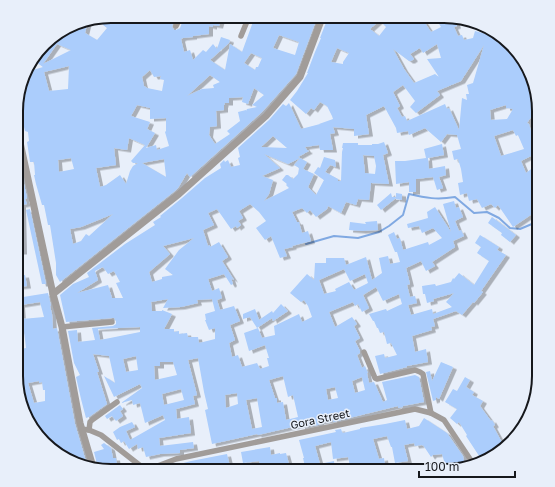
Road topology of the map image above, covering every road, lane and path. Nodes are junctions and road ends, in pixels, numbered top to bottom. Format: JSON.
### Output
{"nodes":[{"id":1,"x":178,"y":23,"type":"edge"},
{"id":2,"x":246,"y":23,"type":"edge"},
{"id":3,"x":320,"y":23,"type":"edge"},
{"id":4,"x":176,"y":26,"type":"dead end"},
{"id":5,"x":241,"y":36,"type":"dead end"},
{"id":6,"x":23,"y":156,"type":"edge"},
{"id":7,"x":53,"y":294,"type":"junction"},
{"id":8,"x":112,"y":322,"type":"dead end"},
{"id":9,"x":62,"y":327,"type":"junction"},
{"id":10,"x":364,"y":352,"type":"dead end"},
{"id":11,"x":117,"y":402,"type":"dead end"},
{"id":12,"x":431,"y":413,"type":"junction"},
{"id":13,"x":85,"y":430,"type":"junction"},
{"id":14,"x":470,"y":459,"type":"edge"},
{"id":15,"x":92,"y":462,"type":"edge"},
{"id":16,"x":138,"y":464,"type":"edge"},
{"id":17,"x":164,"y":464,"type":"edge"}],
"edges":[{"from":1,"to":4,"type":"street"},
{"from":2,"to":5,"type":"street"},
{"from":3,"to":7,"type":"street"},
{"from":6,"to":7,"type":"street"},
{"from":7,"to":9,"type":"street"},
{"from":8,"to":9,"type":"street"},
{"from":9,"to":13,"type":"street"},
{"from":10,"to":12,"type":"street"},
{"from":11,"to":13,"type":"street"},
{"from":12,"to":14,"type":"street","name":"Gora Street"},
{"from":12,"to":17,"type":"street","name":"Gora Street"},
{"from":13,"to":15,"type":"street"},
{"from":13,"to":16,"type":"street"}]}
